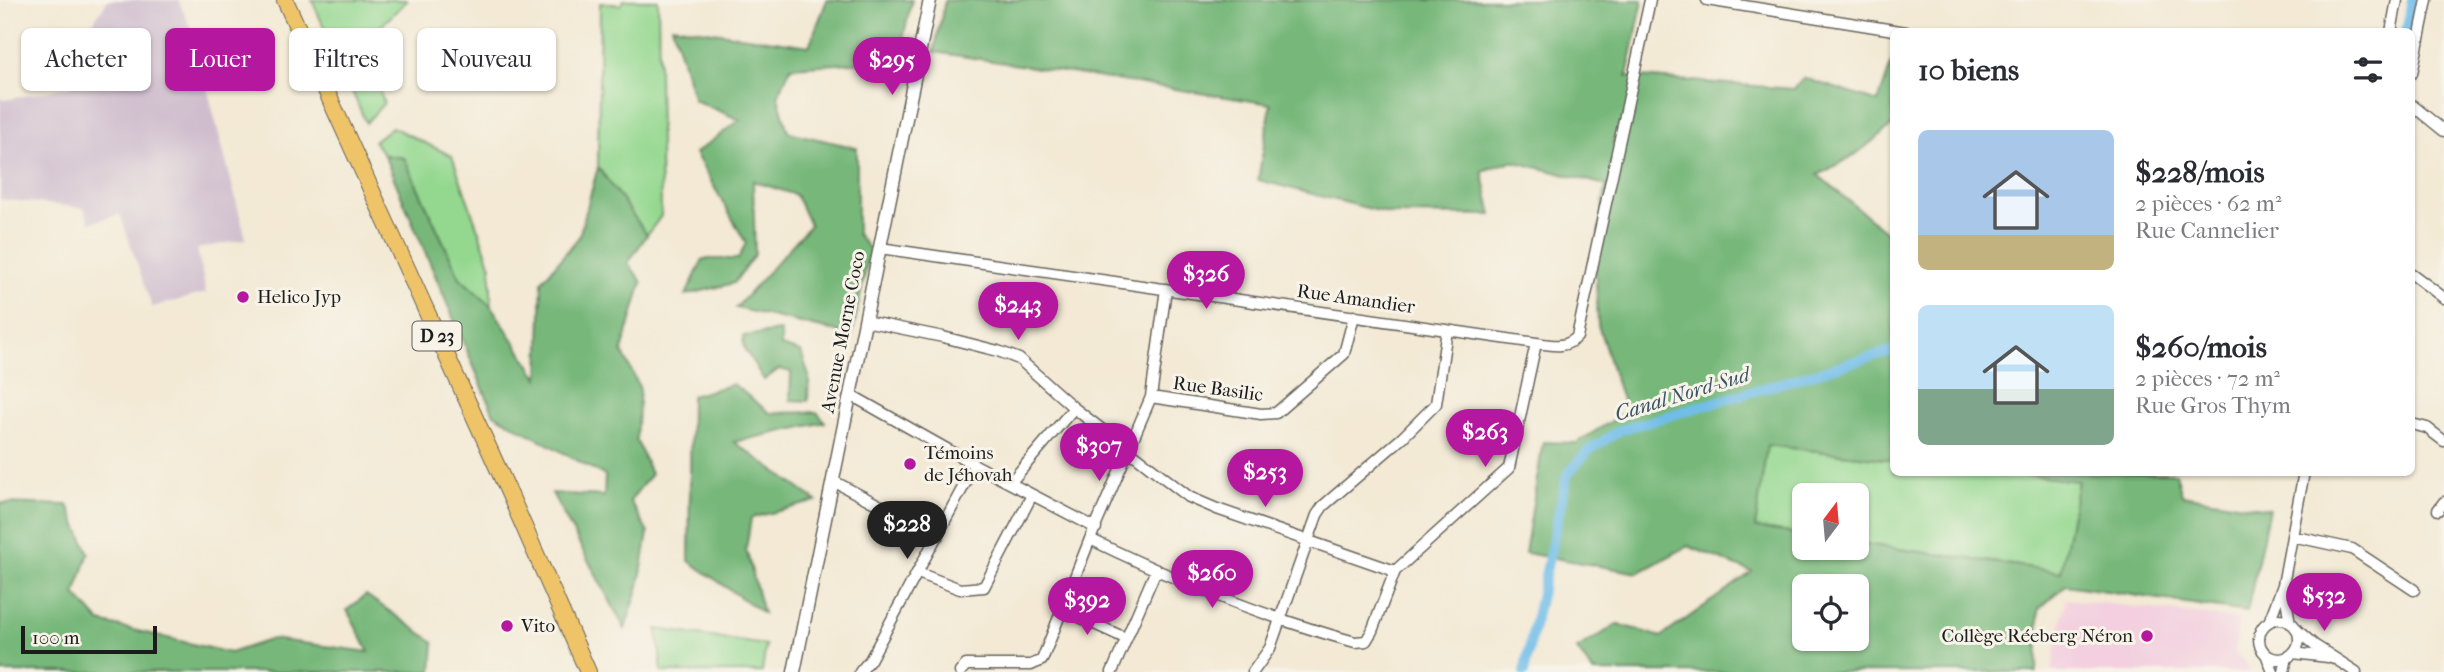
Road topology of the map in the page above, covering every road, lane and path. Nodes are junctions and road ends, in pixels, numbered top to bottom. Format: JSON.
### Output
{"nodes":[{"id":1,"x":285,"y":0,"type":"edge"},
{"id":2,"x":930,"y":0,"type":"edge"},
{"id":3,"x":1650,"y":0,"type":"edge"},
{"id":4,"x":1707,"y":0,"type":"edge"},
{"id":5,"x":2397,"y":0,"type":"edge"},
{"id":6,"x":2427,"y":0,"type":"edge"},
{"id":7,"x":2392,"y":28,"type":"edge"},
{"id":8,"x":1890,"y":29,"type":"edge"},
{"id":9,"x":2415,"y":58,"type":"edge"},
{"id":10,"x":2415,"y":108,"type":"edge"},
{"id":11,"x":2444,"y":131,"type":"edge"},
{"id":12,"x":880,"y":247,"type":"junction"},
{"id":13,"x":2415,"y":276,"type":"edge"},
{"id":14,"x":1166,"y":289,"type":"junction"},
{"id":15,"x":2444,"y":298,"type":"edge"},
{"id":16,"x":1354,"y":316,"type":"junction"},
{"id":17,"x":865,"y":321,"type":"junction"},
{"id":18,"x":1447,"y":330,"type":"junction"},
{"id":19,"x":1536,"y":343,"type":"junction"},
{"id":20,"x":851,"y":395,"type":"junction"},
{"id":21,"x":1151,"y":397,"type":"junction"},
{"id":22,"x":1074,"y":408,"type":"junction"},
{"id":23,"x":2415,"y":425,"type":"edge"},
{"id":24,"x":2444,"y":441,"type":"edge"},
{"id":25,"x":1130,"y":451,"type":"junction"},
{"id":26,"x":975,"y":465,"type":"junction"},
{"id":27,"x":2303,"y":476,"type":"edge"},
{"id":28,"x":833,"y":481,"type":"junction"},
{"id":29,"x":1010,"y":483,"type":"junction"},
{"id":30,"x":1032,"y":495,"type":"junction"},
{"id":31,"x":1096,"y":528,"type":"junction"},
{"id":32,"x":938,"y":536,"type":"junction"},
{"id":33,"x":2292,"y":536,"type":"junction"},
{"id":34,"x":1090,"y":539,"type":"junction"},
{"id":35,"x":1308,"y":540,"type":"junction"},
{"id":36,"x":1156,"y":570,"type":"junction"},
{"id":37,"x":1395,"y":571,"type":"junction"},
{"id":38,"x":918,"y":573,"type":"junction"},
{"id":39,"x":2283,"y":584,"type":"junction"},
{"id":40,"x":2414,"y":590,"type":"dead end"},
{"id":41,"x":1062,"y":609,"type":"junction"},
{"id":42,"x":1279,"y":620,"type":"junction"},
{"id":43,"x":2269,"y":622,"type":"junction"},
{"id":44,"x":2294,"y":627,"type":"junction"},
{"id":45,"x":1125,"y":638,"type":"junction"},
{"id":46,"x":2266,"y":654,"type":"junction"},
{"id":47,"x":2290,"y":655,"type":"junction"},
{"id":48,"x":2335,"y":658,"type":"junction"},
{"id":49,"x":587,"y":672,"type":"edge"},
{"id":50,"x":794,"y":672,"type":"edge"},
{"id":51,"x":860,"y":672,"type":"edge"},
{"id":52,"x":960,"y":672,"type":"edge"},
{"id":53,"x":1112,"y":672,"type":"edge"},
{"id":54,"x":1253,"y":672,"type":"edge"},
{"id":55,"x":2273,"y":672,"type":"edge"},
{"id":56,"x":2284,"y":672,"type":"edge"},
{"id":57,"x":2356,"y":672,"type":"edge"}],
"edges":[{"from":1,"to":49,"type":"main road","number":"D 23"},
{"from":2,"to":12,"type":"street","name":"Avenue Morne Coco"},
{"from":3,"to":19,"type":"street","name":"Rue Amandier"},
{"from":4,"to":8,"type":"street"},
{"from":5,"to":7,"type":"street"},
{"from":6,"to":9,"type":"street"},
{"from":10,"to":11,"type":"street"},
{"from":12,"to":14,"type":"street","name":"Rue Amandier"},
{"from":12,"to":17,"type":"street","name":"Avenue Morne Coco"},
{"from":13,"to":15,"type":"street"},
{"from":14,"to":16,"type":"street","name":"Rue Amandier"},
{"from":14,"to":21,"type":"street"},
{"from":16,"to":18,"type":"street","name":"Rue Amandier"},
{"from":16,"to":21,"type":"street","name":"Rue Basilic"},
{"from":17,"to":20,"type":"street","name":"Avenue Morne Coco"},
{"from":17,"to":22,"type":"street"},
{"from":18,"to":19,"type":"street","name":"Rue Amandier"},
{"from":18,"to":35,"type":"street"},
{"from":19,"to":37,"type":"street"},
{"from":20,"to":26,"type":"street"},
{"from":20,"to":28,"type":"street","name":"Avenue Morne Coco"},
{"from":21,"to":25,"type":"street"},
{"from":22,"to":25,"type":"street"},
{"from":22,"to":29,"type":"street"},
{"from":23,"to":24,"type":"street"},
{"from":25,"to":31,"type":"street"},
{"from":25,"to":35,"type":"street"},
{"from":26,"to":29,"type":"street"},
{"from":26,"to":32,"type":"street"},
{"from":27,"to":33,"type":"street"},
{"from":28,"to":32,"type":"street"},
{"from":28,"to":50,"type":"street","name":"Avenue Morne Coco"},
{"from":29,"to":30,"type":"street"},
{"from":30,"to":31,"type":"street"},
{"from":30,"to":38,"type":"street"},
{"from":31,"to":34,"type":"street"},
{"from":32,"to":38,"type":"street"},
{"from":33,"to":39,"type":"street"},
{"from":33,"to":40,"type":"street"},
{"from":34,"to":36,"type":"street"},
{"from":34,"to":41,"type":"street"},
{"from":35,"to":37,"type":"street"},
{"from":35,"to":42,"type":"street"},
{"from":36,"to":42,"type":"street"},
{"from":36,"to":45,"type":"street"},
{"from":37,"to":42,"type":"street"},
{"from":38,"to":51,"type":"street"},
{"from":39,"to":43,"type":"street"},
{"from":39,"to":44,"type":"street"},
{"from":41,"to":45,"type":"street"},
{"from":41,"to":52,"type":"street"},
{"from":42,"to":54,"type":"street"},
{"from":43,"to":44,"type":"street"},
{"from":43,"to":46,"type":"street"},
{"from":44,"to":47,"type":"street"},
{"from":44,"to":48,"type":"street"},
{"from":45,"to":53,"type":"street"},
{"from":46,"to":47,"type":"street"},
{"from":46,"to":55,"type":"street"},
{"from":47,"to":48,"type":"street"},
{"from":47,"to":56,"type":"street"},
{"from":48,"to":57,"type":"street"}]}
